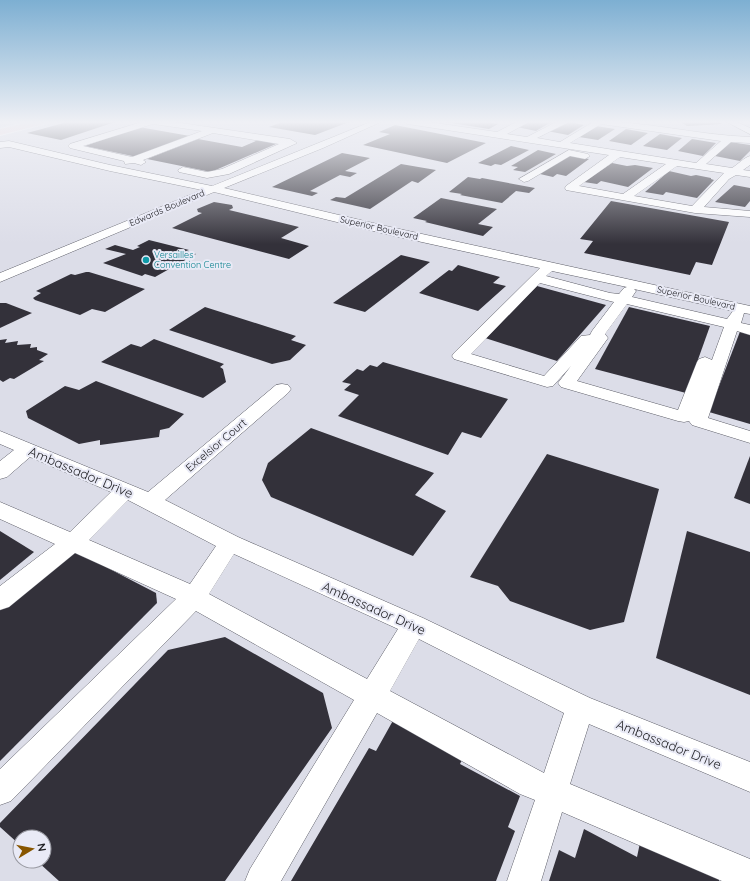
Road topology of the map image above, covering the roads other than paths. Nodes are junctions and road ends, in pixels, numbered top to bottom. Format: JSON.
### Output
{"nodes":[{"id":1,"x":85,"y":162,"type":"edge"},
{"id":2,"x":127,"y":162,"type":"edge"},
{"id":3,"x":145,"y":162,"type":"edge"},
{"id":4,"x":246,"y":162,"type":"edge"},
{"id":5,"x":280,"y":162,"type":"edge"},
{"id":6,"x":553,"y":162,"type":"edge"},
{"id":7,"x":604,"y":162,"type":"edge"},
{"id":8,"x":651,"y":162,"type":"edge"},
{"id":9,"x":702,"y":162,"type":"edge"},
{"id":10,"x":749,"y":163,"type":"edge"},
{"id":11,"x":155,"y":164,"type":"dead end"},
{"id":12,"x":670,"y":165,"type":"junction"},
{"id":13,"x":698,"y":167,"type":"junction"},
{"id":14,"x":110,"y":168,"type":"junction"},
{"id":15,"x":177,"y":169,"type":"dead end"},
{"id":16,"x":730,"y":174,"type":"junction"},
{"id":17,"x":750,"y":174,"type":"edge"},
{"id":18,"x":524,"y":179,"type":"dead end"},
{"id":19,"x":750,"y":180,"type":"edge"},
{"id":20,"x":213,"y":189,"type":"junction"},
{"id":21,"x":625,"y":198,"type":"junction"},
{"id":22,"x":694,"y":210,"type":"junction"},
{"id":23,"x":750,"y":214,"type":"edge"},
{"id":24,"x":550,"y":266,"type":"junction"},
{"id":25,"x":0,"y":278,"type":"edge"},
{"id":26,"x":537,"y":278,"type":"junction"},
{"id":27,"x":634,"y":284,"type":"junction"},
{"id":28,"x":624,"y":299,"type":"junction"},
{"id":29,"x":738,"y":307,"type":"edge"},
{"id":30,"x":726,"y":324,"type":"junction"},
{"id":31,"x":750,"y":330,"type":"edge"},
{"id":32,"x":596,"y":334,"type":"junction"},
{"id":33,"x":282,"y":389,"type":"dead end"},
{"id":34,"x":0,"y":437,"type":"edge"},
{"id":35,"x":739,"y":437,"type":"edge"},
{"id":36,"x":28,"y":449,"type":"junction"},
{"id":37,"x":0,"y":472,"type":"edge"},
{"id":38,"x":124,"y":491,"type":"junction"},
{"id":39,"x":150,"y":501,"type":"junction"},
{"id":40,"x":0,"y":510,"type":"edge"},
{"id":41,"x":73,"y":542,"type":"junction"},
{"id":42,"x":230,"y":543,"type":"junction"},
{"id":43,"x":194,"y":597,"type":"junction"},
{"id":44,"x":0,"y":600,"type":"edge"},
{"id":45,"x":414,"y":625,"type":"junction"},
{"id":46,"x":372,"y":695,"type":"junction"},
{"id":47,"x":580,"y":707,"type":"junction"},
{"id":48,"x":750,"y":777,"type":"edge"},
{"id":49,"x":0,"y":790,"type":"edge"},
{"id":50,"x":553,"y":792,"type":"junction"},
{"id":51,"x":750,"y":876,"type":"edge"},
{"id":52,"x":262,"y":881,"type":"edge"},
{"id":53,"x":524,"y":881,"type":"edge"}],
"edges":[{"from":1,"to":14,"type":"street","name":"Superior Boulevard"},
{"from":2,"to":14,"type":"street"},
{"from":3,"to":11,"type":"street"},
{"from":4,"to":15,"type":"street"},
{"from":5,"to":20,"type":"street","name":"Edwards Boulevard"},
{"from":6,"to":18,"type":"street"},
{"from":7,"to":21,"type":"street"},
{"from":8,"to":12,"type":"street"},
{"from":9,"to":13,"type":"street"},
{"from":10,"to":16,"type":"street"},
{"from":12,"to":13,"type":"street"},
{"from":12,"to":16,"type":"street"},
{"from":12,"to":21,"type":"street"},
{"from":13,"to":16,"type":"street"},
{"from":14,"to":20,"type":"street","name":"Superior Boulevard"},
{"from":16,"to":17,"type":"street"},
{"from":16,"to":19,"type":"street"},
{"from":16,"to":22,"type":"street"},
{"from":20,"to":24,"type":"street","name":"Superior Boulevard"},
{"from":20,"to":25,"type":"street","name":"Edwards Boulevard"},
{"from":21,"to":22,"type":"street"},
{"from":22,"to":23,"type":"street"},
{"from":24,"to":26,"type":"street"},
{"from":24,"to":27,"type":"street","name":"Superior Boulevard"},
{"from":26,"to":28,"type":"street"},
{"from":26,"to":32,"type":"street"},
{"from":27,"to":28,"type":"street"},
{"from":27,"to":29,"type":"street","name":"Superior Boulevard"},
{"from":28,"to":30,"type":"street"},
{"from":28,"to":32,"type":"street"},
{"from":29,"to":30,"type":"street"},
{"from":30,"to":31,"type":"street"},
{"from":30,"to":32,"type":"street"},
{"from":30,"to":35,"type":"street"},
{"from":33,"to":39,"type":"street","name":"Excelsior Court"},
{"from":34,"to":36,"type":"street","name":"Ambassador Drive"},
{"from":36,"to":37,"type":"street"},
{"from":36,"to":38,"type":"street","name":"Ambassador Drive"},
{"from":38,"to":39,"type":"street","name":"Ambassador Drive"},
{"from":38,"to":41,"type":"street"},
{"from":39,"to":42,"type":"street","name":"Ambassador Drive"},
{"from":40,"to":41,"type":"street"},
{"from":41,"to":43,"type":"street"},
{"from":41,"to":44,"type":"street"},
{"from":42,"to":43,"type":"street"},
{"from":42,"to":45,"type":"street","name":"Ambassador Drive"},
{"from":43,"to":46,"type":"street"},
{"from":43,"to":49,"type":"street"},
{"from":45,"to":46,"type":"street"},
{"from":45,"to":47,"type":"street","name":"Ambassador Drive"},
{"from":46,"to":50,"type":"street"},
{"from":46,"to":52,"type":"street"},
{"from":47,"to":48,"type":"street","name":"Ambassador Drive"},
{"from":47,"to":50,"type":"street"},
{"from":50,"to":51,"type":"street"},
{"from":50,"to":53,"type":"street"}]}
